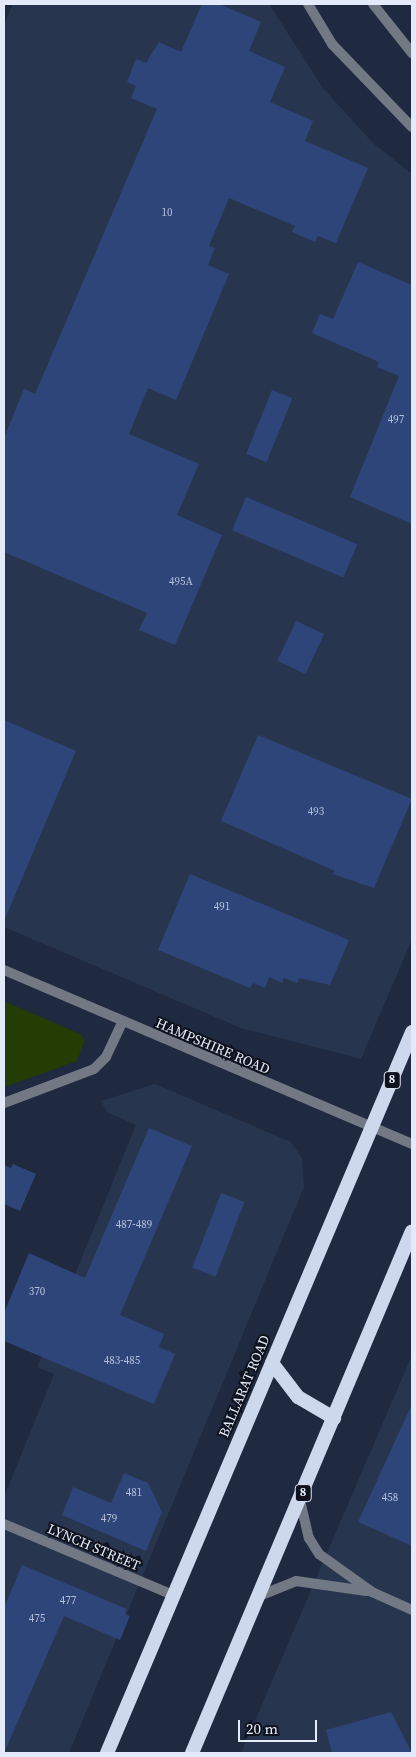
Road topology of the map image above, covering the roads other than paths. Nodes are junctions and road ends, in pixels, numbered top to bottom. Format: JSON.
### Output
{"nodes":[{"id":1,"x":308,"y":4,"type":"edge"},
{"id":2,"x":373,"y":4,"type":"edge"},
{"id":3,"x":412,"y":53,"type":"edge"},
{"id":4,"x":412,"y":127,"type":"edge"},
{"id":5,"x":4,"y":970,"type":"edge"},
{"id":6,"x":122,"y":1022,"type":"junction"},
{"id":7,"x":412,"y":1032,"type":"edge"},
{"id":8,"x":4,"y":1102,"type":"edge"},
{"id":9,"x":371,"y":1128,"type":"junction"},
{"id":10,"x":412,"y":1144,"type":"edge"},
{"id":11,"x":412,"y":1231,"type":"edge"},
{"id":12,"x":272,"y":1363,"type":"junction"},
{"id":13,"x":334,"y":1418,"type":"junction"},
{"id":14,"x":300,"y":1500,"type":"junction"},
{"id":15,"x":4,"y":1524,"type":"edge"},
{"id":16,"x":372,"y":1592,"type":"junction"},
{"id":17,"x":173,"y":1595,"type":"junction"},
{"id":18,"x":259,"y":1596,"type":"junction"},
{"id":19,"x":412,"y":1610,"type":"edge"},
{"id":20,"x":107,"y":1753,"type":"edge"},
{"id":21,"x":192,"y":1753,"type":"edge"}],
"edges":[{"from":1,"to":4,"type":"street"},
{"from":2,"to":3,"type":"street"},
{"from":5,"to":6,"type":"street","name":"HAMPSHIRE ROAD"},
{"from":6,"to":8,"type":"street"},
{"from":6,"to":9,"type":"street","name":"HAMPSHIRE ROAD"},
{"from":7,"to":9,"type":"highway","name":"BALLARAT ROAD","number":"8"},
{"from":9,"to":10,"type":"street","name":"HAMPSHIRE ROAD"},
{"from":9,"to":12,"type":"highway","name":"BALLARAT ROAD","number":"8"},
{"from":11,"to":13,"type":"highway","number":"8"},
{"from":12,"to":13,"type":"highway"},
{"from":12,"to":17,"type":"highway","name":"BALLARAT ROAD","number":"8"},
{"from":13,"to":14,"type":"highway","number":"8"},
{"from":14,"to":16,"type":"street"},
{"from":14,"to":18,"type":"highway","number":"8"},
{"from":15,"to":17,"type":"street","name":"LYNCH STREET"},
{"from":16,"to":18,"type":"street"},
{"from":16,"to":19,"type":"street"},
{"from":17,"to":20,"type":"highway","name":"BALLARAT ROAD","number":"8"},
{"from":18,"to":21,"type":"highway","number":"8"}]}
